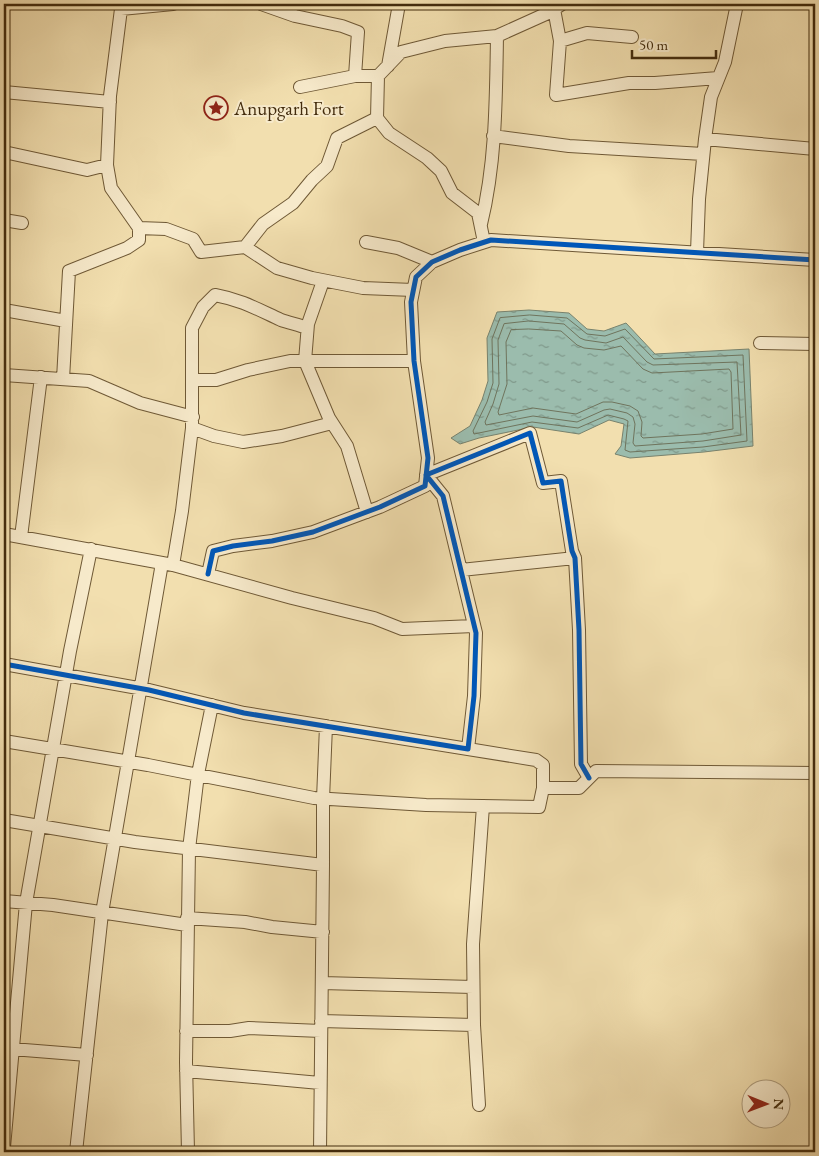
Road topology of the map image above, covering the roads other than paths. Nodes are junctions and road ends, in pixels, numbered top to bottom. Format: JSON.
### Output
{"nodes":[{"id":1,"x":173,"y":4,"type":"edge"},
{"id":2,"x":262,"y":4,"type":"edge"},
{"id":3,"x":399,"y":4,"type":"edge"},
{"id":4,"x":737,"y":4,"type":"edge"},
{"id":5,"x":558,"y":6,"type":"edge"},
{"id":6,"x":120,"y":7,"type":"edge"},
{"id":7,"x":497,"y":36,"type":"junction"},
{"id":8,"x":632,"y":37,"type":"dead end"},
{"id":9,"x":560,"y":41,"type":"junction"},
{"id":10,"x":388,"y":66,"type":"junction"},
{"id":11,"x":355,"y":76,"type":"junction"},
{"id":12,"x":378,"y":76,"type":"junction"},
{"id":13,"x":718,"y":78,"type":"junction"},
{"id":14,"x":300,"y":87,"type":"dead end"},
{"id":15,"x":4,"y":92,"type":"edge"},
{"id":16,"x":110,"y":102,"type":"junction"},
{"id":17,"x":378,"y":118,"type":"junction"},
{"id":18,"x":493,"y":136,"type":"junction"},
{"id":19,"x":705,"y":139,"type":"junction"},
{"id":20,"x":815,"y":148,"type":"edge"},
{"id":21,"x":4,"y":152,"type":"edge"},
{"id":22,"x":703,"y":154,"type":"junction"},
{"id":23,"x":107,"y":165,"type":"junction"},
{"id":24,"x":4,"y":220,"type":"edge"},
{"id":25,"x":22,"y":223,"type":"dead end"},
{"id":26,"x":481,"y":225,"type":"junction"},
{"id":27,"x":139,"y":228,"type":"junction"},
{"id":28,"x":366,"y":242,"type":"dead end"},
{"id":29,"x":484,"y":242,"type":"junction"},
{"id":30,"x":245,"y":247,"type":"junction"},
{"id":31,"x":697,"y":252,"type":"junction"},
{"id":32,"x":815,"y":260,"type":"edge"},
{"id":33,"x":432,"y":262,"type":"junction"},
{"id":34,"x":323,"y":281,"type":"junction"},
{"id":35,"x":413,"y":290,"type":"junction"},
{"id":36,"x":4,"y":310,"type":"edge"},
{"id":37,"x":66,"y":321,"type":"junction"},
{"id":38,"x":307,"y":328,"type":"junction"},
{"id":39,"x":760,"y":343,"type":"dead end"},
{"id":40,"x":815,"y":344,"type":"edge"},
{"id":41,"x":305,"y":361,"type":"junction"},
{"id":42,"x":414,"y":361,"type":"junction"},
{"id":43,"x":4,"y":375,"type":"edge"},
{"id":44,"x":41,"y":377,"type":"junction"},
{"id":45,"x":63,"y":378,"type":"junction"},
{"id":46,"x":193,"y":380,"type":"junction"},
{"id":47,"x":192,"y":423,"type":"junction"},
{"id":48,"x":332,"y":423,"type":"junction"},
{"id":49,"x":426,"y":475,"type":"junction"},
{"id":50,"x":367,"y":512,"type":"junction"},
{"id":51,"x":4,"y":534,"type":"edge"},
{"id":52,"x":21,"y":537,"type":"junction"},
{"id":53,"x":91,"y":549,"type":"junction"},
{"id":54,"x":575,"y":558,"type":"junction"},
{"id":55,"x":168,"y":564,"type":"junction"},
{"id":56,"x":461,"y":570,"type":"junction"},
{"id":57,"x":208,"y":574,"type":"junction"},
{"id":58,"x":474,"y":626,"type":"junction"},
{"id":59,"x":4,"y":664,"type":"edge"},
{"id":60,"x":66,"y":675,"type":"junction"},
{"id":61,"x":140,"y":689,"type":"junction"},
{"id":62,"x":212,"y":705,"type":"junction"},
{"id":63,"x":326,"y":726,"type":"junction"},
{"id":64,"x":4,"y":741,"type":"edge"},
{"id":65,"x":468,"y":748,"type":"junction"},
{"id":66,"x":52,"y":750,"type":"junction"},
{"id":67,"x":128,"y":762,"type":"junction"},
{"id":68,"x":198,"y":774,"type":"junction"},
{"id":69,"x":815,"y":774,"type":"edge"},
{"id":70,"x":590,"y":778,"type":"junction"},
{"id":71,"x":543,"y":788,"type":"junction"},
{"id":72,"x":323,"y":799,"type":"junction"},
{"id":73,"x":483,"y":806,"type":"junction"},
{"id":74,"x":4,"y":820,"type":"edge"},
{"id":75,"x":38,"y":826,"type":"junction"},
{"id":76,"x":115,"y":839,"type":"junction"},
{"id":77,"x":188,"y":849,"type":"junction"},
{"id":78,"x":324,"y":865,"type":"junction"},
{"id":79,"x":4,"y":901,"type":"edge"},
{"id":80,"x":26,"y":903,"type":"junction"},
{"id":81,"x":102,"y":912,"type":"junction"},
{"id":82,"x":187,"y":921,"type":"junction"},
{"id":83,"x":323,"y":932,"type":"junction"},
{"id":84,"x":322,"y":983,"type":"junction"},
{"id":85,"x":473,"y":987,"type":"junction"},
{"id":86,"x":474,"y":1025,"type":"junction"},
{"id":87,"x":321,"y":1026,"type":"junction"},
{"id":88,"x":186,"y":1031,"type":"junction"},
{"id":89,"x":9,"y":1054,"type":"edge"},
{"id":90,"x":87,"y":1055,"type":"junction"},
{"id":91,"x":186,"y":1071,"type":"junction"},
{"id":92,"x":320,"y":1083,"type":"junction"},
{"id":93,"x":479,"y":1106,"type":"dead end"},
{"id":94,"x":4,"y":1147,"type":"edge"},
{"id":95,"x":76,"y":1152,"type":"edge"},
{"id":96,"x":188,"y":1152,"type":"edge"},
{"id":97,"x":320,"y":1152,"type":"edge"}],
"edges":[{"from":1,"to":6,"type":"street"},
{"from":2,"to":11,"type":"street"},
{"from":3,"to":10,"type":"street"},
{"from":4,"to":13,"type":"street"},
{"from":5,"to":7,"type":"street"},
{"from":5,"to":9,"type":"street"},
{"from":6,"to":16,"type":"street"},
{"from":7,"to":10,"type":"street"},
{"from":7,"to":18,"type":"street"},
{"from":8,"to":9,"type":"street"},
{"from":9,"to":13,"type":"street"},
{"from":10,"to":12,"type":"street"},
{"from":11,"to":12,"type":"street"},
{"from":11,"to":14,"type":"street"},
{"from":12,"to":17,"type":"street"},
{"from":13,"to":19,"type":"street"},
{"from":15,"to":16,"type":"street"},
{"from":16,"to":23,"type":"street"},
{"from":17,"to":26,"type":"street"},
{"from":17,"to":30,"type":"street"},
{"from":18,"to":22,"type":"street"},
{"from":18,"to":26,"type":"street"},
{"from":19,"to":20,"type":"street"},
{"from":19,"to":22,"type":"street"},
{"from":21,"to":23,"type":"street"},
{"from":22,"to":31,"type":"street"},
{"from":23,"to":27,"type":"street"},
{"from":24,"to":25,"type":"street"},
{"from":26,"to":29,"type":"street"},
{"from":27,"to":30,"type":"street"},
{"from":27,"to":37,"type":"street"},
{"from":28,"to":33,"type":"street"},
{"from":29,"to":31,"type":"street"},
{"from":29,"to":33,"type":"street"},
{"from":30,"to":34,"type":"street"},
{"from":31,"to":32,"type":"street"},
{"from":33,"to":35,"type":"street"},
{"from":34,"to":35,"type":"street"},
{"from":34,"to":38,"type":"street"},
{"from":35,"to":42,"type":"street"},
{"from":36,"to":37,"type":"street"},
{"from":37,"to":45,"type":"street"},
{"from":38,"to":41,"type":"street"},
{"from":38,"to":46,"type":"street"},
{"from":39,"to":40,"type":"street"},
{"from":41,"to":42,"type":"street"},
{"from":41,"to":46,"type":"street"},
{"from":41,"to":48,"type":"street"},
{"from":42,"to":49,"type":"street"},
{"from":43,"to":44,"type":"street"},
{"from":44,"to":45,"type":"street"},
{"from":44,"to":52,"type":"street"},
{"from":45,"to":47,"type":"street"},
{"from":46,"to":47,"type":"street"},
{"from":47,"to":48,"type":"street"},
{"from":47,"to":55,"type":"street"},
{"from":48,"to":50,"type":"street"},
{"from":49,"to":50,"type":"street"},
{"from":49,"to":54,"type":"street"},
{"from":49,"to":56,"type":"street"},
{"from":50,"to":57,"type":"street"},
{"from":51,"to":52,"type":"street"},
{"from":52,"to":53,"type":"street"},
{"from":53,"to":55,"type":"street"},
{"from":53,"to":60,"type":"street"},
{"from":54,"to":56,"type":"street"},
{"from":54,"to":70,"type":"street"},
{"from":55,"to":57,"type":"street"},
{"from":55,"to":61,"type":"street"},
{"from":56,"to":58,"type":"street"},
{"from":57,"to":58,"type":"street"},
{"from":58,"to":65,"type":"street"},
{"from":59,"to":60,"type":"street"},
{"from":60,"to":61,"type":"street"},
{"from":60,"to":66,"type":"street"},
{"from":61,"to":62,"type":"street"},
{"from":61,"to":67,"type":"street"},
{"from":62,"to":63,"type":"street"},
{"from":62,"to":68,"type":"street"},
{"from":63,"to":65,"type":"street"},
{"from":63,"to":72,"type":"street"},
{"from":64,"to":66,"type":"street"},
{"from":65,"to":71,"type":"street"},
{"from":66,"to":67,"type":"street"},
{"from":66,"to":75,"type":"street"},
{"from":67,"to":68,"type":"street"},
{"from":67,"to":76,"type":"street"},
{"from":68,"to":72,"type":"street"},
{"from":68,"to":77,"type":"street"},
{"from":69,"to":70,"type":"street"},
{"from":70,"to":71,"type":"street"},
{"from":71,"to":73,"type":"street"},
{"from":72,"to":73,"type":"street"},
{"from":72,"to":78,"type":"street"},
{"from":73,"to":85,"type":"street"},
{"from":74,"to":75,"type":"street"},
{"from":75,"to":76,"type":"street"},
{"from":75,"to":80,"type":"street"},
{"from":76,"to":77,"type":"street"},
{"from":76,"to":81,"type":"street"},
{"from":77,"to":78,"type":"street"},
{"from":77,"to":82,"type":"street"},
{"from":78,"to":83,"type":"street"},
{"from":79,"to":80,"type":"street"},
{"from":80,"to":81,"type":"street"},
{"from":80,"to":89,"type":"street"},
{"from":81,"to":82,"type":"street"},
{"from":81,"to":90,"type":"street"},
{"from":82,"to":83,"type":"street"},
{"from":82,"to":88,"type":"street"},
{"from":83,"to":84,"type":"street"},
{"from":84,"to":85,"type":"street"},
{"from":84,"to":87,"type":"street"},
{"from":85,"to":86,"type":"street"},
{"from":86,"to":87,"type":"street"},
{"from":86,"to":93,"type":"street"},
{"from":87,"to":88,"type":"street"},
{"from":87,"to":92,"type":"street"},
{"from":88,"to":91,"type":"street"},
{"from":89,"to":90,"type":"street"},
{"from":89,"to":94,"type":"street"},
{"from":90,"to":95,"type":"street"},
{"from":91,"to":92,"type":"street"},
{"from":91,"to":96,"type":"street"},
{"from":92,"to":97,"type":"street"}]}
